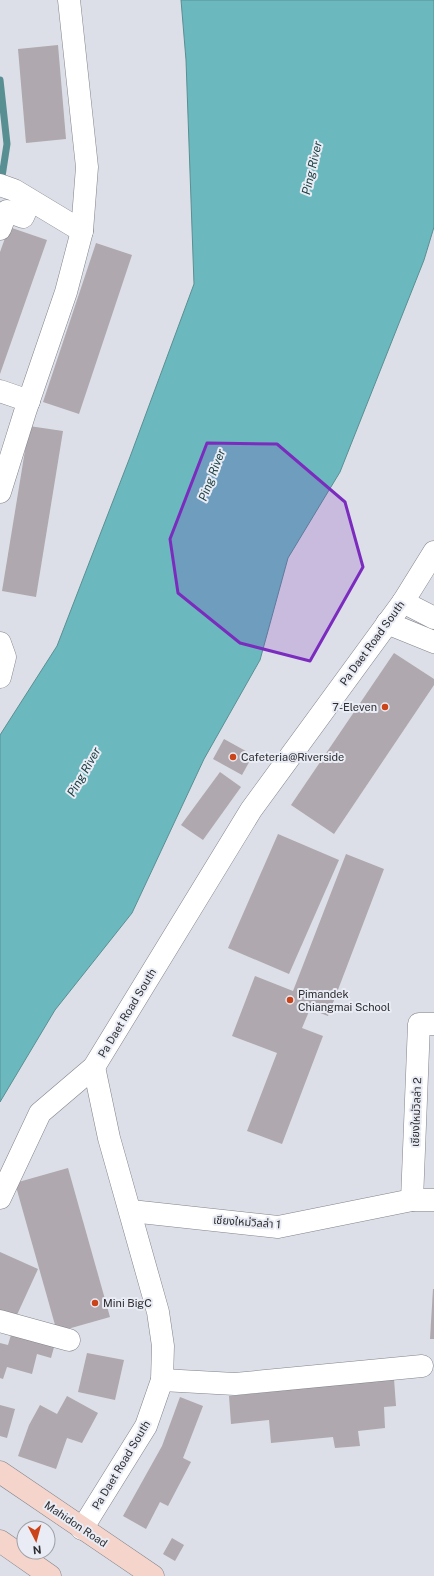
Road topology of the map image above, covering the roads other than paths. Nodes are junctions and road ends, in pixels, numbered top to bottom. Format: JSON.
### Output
{"nodes":[{"id":1,"x":68,"y":0,"type":"edge"},
{"id":2,"x":15,"y":192,"type":"edge"},
{"id":3,"x":0,"y":229,"type":"edge"},
{"id":4,"x":82,"y":231,"type":"junction"},
{"id":5,"x":0,"y":391,"type":"edge"},
{"id":6,"x":29,"y":401,"type":"junction"},
{"id":7,"x":0,"y":492,"type":"edge"},
{"id":8,"x":434,"y":552,"type":"edge"},
{"id":9,"x":402,"y":602,"type":"junction"},
{"id":10,"x":434,"y":618,"type":"edge"},
{"id":11,"x":387,"y":623,"type":"junction"},
{"id":12,"x":434,"y":642,"type":"edge"},
{"id":13,"x":0,"y":643,"type":"edge"},
{"id":14,"x":0,"y":677,"type":"edge"},
{"id":15,"x":427,"y":1024,"type":"edge"},
{"id":16,"x":94,"y":1067,"type":"junction"},
{"id":17,"x":0,"y":1198,"type":"edge"},
{"id":18,"x":412,"y":1200,"type":"junction"},
{"id":19,"x":434,"y":1200,"type":"edge"},
{"id":20,"x":131,"y":1211,"type":"junction"},
{"id":21,"x":0,"y":1321,"type":"edge"},
{"id":22,"x":68,"y":1340,"type":"dead end"},
{"id":23,"x":422,"y":1366,"type":"dead end"},
{"id":24,"x":162,"y":1380,"type":"junction"},
{"id":25,"x":0,"y":1472,"type":"edge"},
{"id":26,"x":82,"y":1529,"type":"junction"},
{"id":27,"x":0,"y":1541,"type":"edge"},
{"id":28,"x":48,"y":1575,"type":"edge"},
{"id":29,"x":153,"y":1576,"type":"edge"}],
"edges":[{"from":1,"to":4,"type":"street"},
{"from":2,"to":3,"type":"street"},
{"from":2,"to":4,"type":"street"},
{"from":4,"to":6,"type":"street"},
{"from":5,"to":6,"type":"street"},
{"from":6,"to":7,"type":"street"},
{"from":8,"to":9,"type":"street","name":"Pa Daet Road South"},
{"from":9,"to":10,"type":"street"},
{"from":9,"to":11,"type":"street","name":"Pa Daet Road South"},
{"from":11,"to":12,"type":"street"},
{"from":11,"to":16,"type":"street","name":"Pa Daet Road South"},
{"from":13,"to":14,"type":"street"},
{"from":15,"to":18,"type":"street","name":"เชียงใหม่วิลล่า 2"},
{"from":16,"to":17,"type":"street"},
{"from":16,"to":20,"type":"street","name":"Pa Daet Road South"},
{"from":18,"to":19,"type":"street","name":"เชียงใหม่วิลล่า 1"},
{"from":18,"to":20,"type":"street","name":"เชียงใหม่วิลล่า 1"},
{"from":20,"to":24,"type":"street","name":"Pa Daet Road South"},
{"from":21,"to":22,"type":"street"},
{"from":23,"to":24,"type":"street"},
{"from":24,"to":26,"type":"street","name":"Pa Daet Road South"},
{"from":25,"to":26,"type":"main road","name":"Mahidon Road"},
{"from":26,"to":29,"type":"main road","name":"Mahidon Road"},
{"from":27,"to":28,"type":"main road"}]}
